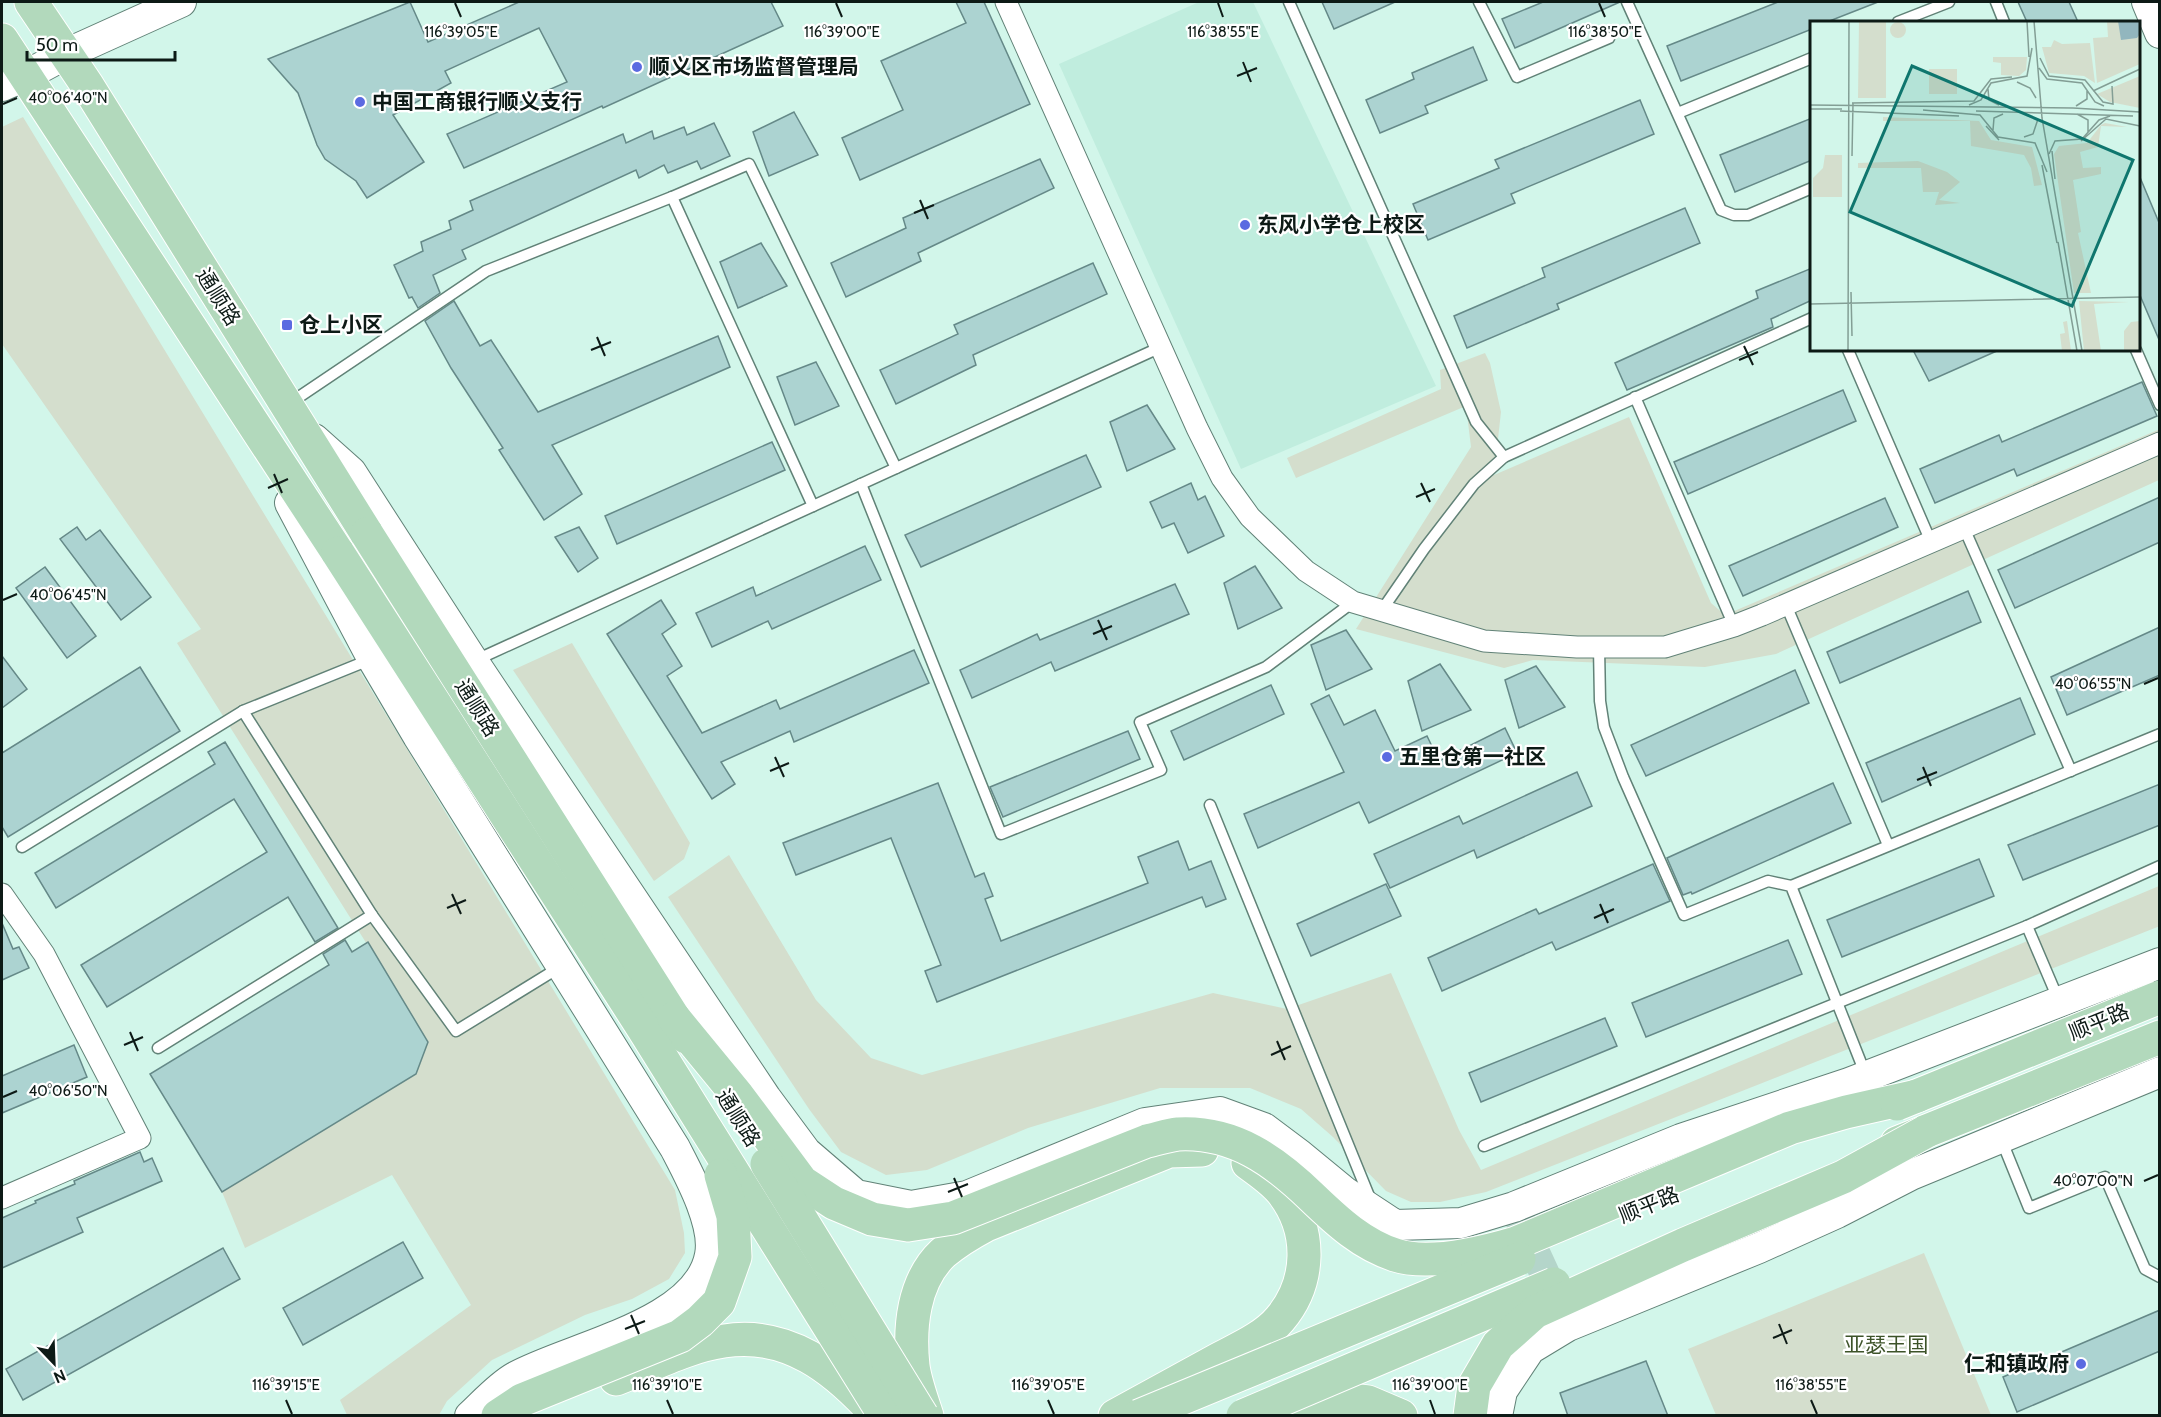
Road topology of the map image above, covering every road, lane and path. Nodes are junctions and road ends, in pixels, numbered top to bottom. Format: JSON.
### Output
{"nodes":[{"id":1,"x":31,"y":2,"type":"edge"},
{"id":2,"x":181,"y":2,"type":"edge"},
{"id":3,"x":1006,"y":2,"type":"edge"},
{"id":4,"x":1289,"y":2,"type":"edge"},
{"id":5,"x":1479,"y":2,"type":"edge"},
{"id":6,"x":1627,"y":2,"type":"edge"},
{"id":7,"x":1949,"y":2,"type":"edge"},
{"id":8,"x":1996,"y":2,"type":"edge"},
{"id":9,"x":2146,"y":2,"type":"edge"},
{"id":10,"x":1901,"y":21,"type":"edge"},
{"id":11,"x":2004,"y":21,"type":"edge"},
{"id":12,"x":2160,"y":33,"type":"edge"},
{"id":13,"x":1610,"y":38,"type":"dead end"},
{"id":14,"x":2,"y":39,"type":"edge"},
{"id":15,"x":66,"y":54,"type":"junction"},
{"id":16,"x":1810,"y":59,"type":"edge"},
{"id":17,"x":13,"y":81,"type":"edge"},
{"id":18,"x":1678,"y":113,"type":"junction"},
{"id":19,"x":1810,"y":189,"type":"edge"},
{"id":20,"x":672,"y":197,"type":"junction"},
{"id":21,"x":1810,"y":320,"type":"edge"},
{"id":22,"x":1161,"y":347,"type":"junction"},
{"id":23,"x":1848,"y":351,"type":"edge"},
{"id":24,"x":2136,"y":351,"type":"edge"},
{"id":25,"x":1635,"y":398,"type":"junction"},
{"id":26,"x":2160,"y":405,"type":"edge"},
{"id":27,"x":292,"y":415,"type":"junction"},
{"id":28,"x":2160,"y":443,"type":"edge"},
{"id":29,"x":266,"y":445,"type":"junction"},
{"id":30,"x":1504,"y":457,"type":"junction"},
{"id":31,"x":896,"y":468,"type":"junction"},
{"id":32,"x":861,"y":484,"type":"junction"},
{"id":33,"x":813,"y":506,"type":"junction"},
{"id":34,"x":1964,"y":528,"type":"junction"},
{"id":35,"x":1930,"y":542,"type":"junction"},
{"id":36,"x":1353,"y":602,"type":"junction"},
{"id":37,"x":1786,"y":605,"type":"junction"},
{"id":38,"x":1382,"y":610,"type":"junction"},
{"id":39,"x":1734,"y":626,"type":"junction"},
{"id":40,"x":1599,"y":647,"type":"junction"},
{"id":41,"x":372,"y":658,"type":"junction"},
{"id":42,"x":473,"y":661,"type":"junction"},
{"id":43,"x":243,"y":711,"type":"junction"},
{"id":44,"x":2160,"y":734,"type":"edge"},
{"id":45,"x":2072,"y":771,"type":"junction"},
{"id":46,"x":1210,"y":805,"type":"dead end"},
{"id":47,"x":1888,"y":845,"type":"junction"},
{"id":48,"x":22,"y":847,"type":"dead end"},
{"id":49,"x":2160,"y":866,"type":"edge"},
{"id":50,"x":1791,"y":886,"type":"junction"},
{"id":51,"x":2,"y":894,"type":"edge"},
{"id":52,"x":372,"y":915,"type":"junction"},
{"id":53,"x":2027,"y":926,"type":"junction"},
{"id":54,"x":2160,"y":963,"type":"edge"},
{"id":55,"x":562,"y":966,"type":"junction"},
{"id":56,"x":2160,"y":997,"type":"edge"},
{"id":57,"x":2059,"y":1002,"type":"junction"},
{"id":58,"x":1837,"y":1003,"type":"junction"},
{"id":59,"x":674,"y":1018,"type":"junction"},
{"id":60,"x":643,"y":1028,"type":"junction"},
{"id":61,"x":2160,"y":1036,"type":"edge"},
{"id":62,"x":158,"y":1048,"type":"dead end"},
{"id":63,"x":2160,"y":1072,"type":"edge"},
{"id":64,"x":1866,"y":1076,"type":"junction"},
{"id":65,"x":1917,"y":1096,"type":"junction"},
{"id":66,"x":1925,"y":1132,"type":"junction"},
{"id":67,"x":2000,"y":1138,"type":"junction"},
{"id":68,"x":1484,"y":1146,"type":"dead end"},
{"id":69,"x":2,"y":1198,"type":"edge"},
{"id":70,"x":1376,"y":1213,"type":"junction"},
{"id":71,"x":2160,"y":1277,"type":"edge"},
{"id":72,"x":470,"y":1416,"type":"edge"},
{"id":73,"x":498,"y":1416,"type":"edge"},
{"id":74,"x":525,"y":1416,"type":"edge"},
{"id":75,"x":877,"y":1416,"type":"edge"},
{"id":76,"x":885,"y":1416,"type":"edge"},
{"id":77,"x":924,"y":1416,"type":"edge"},
{"id":78,"x":1115,"y":1416,"type":"edge"},
{"id":79,"x":1139,"y":1416,"type":"edge"},
{"id":80,"x":1243,"y":1416,"type":"edge"},
{"id":81,"x":1272,"y":1416,"type":"edge"},
{"id":82,"x":1401,"y":1416,"type":"edge"},
{"id":83,"x":1470,"y":1416,"type":"edge"},
{"id":84,"x":1497,"y":1416,"type":"edge"}],
"edges":[{"from":1,"to":15,"type":"main road","name":"通顺路"},
{"from":2,"to":15,"type":"street"},
{"from":3,"to":22,"type":"street"},
{"from":4,"to":30,"type":"lane"},
{"from":5,"to":13,"type":"lane"},
{"from":6,"to":18,"type":"lane"},
{"from":7,"to":10,"type":"lane"},
{"from":8,"to":11,"type":"lane"},
{"from":9,"to":12,"type":"street"},
{"from":14,"to":17,"type":"main road","name":"通顺路"},
{"from":15,"to":17,"type":"street"},
{"from":15,"to":27,"type":"main road","name":"通顺路"},
{"from":16,"to":18,"type":"lane"},
{"from":17,"to":29,"type":"main road","name":"通顺路"},
{"from":18,"to":19,"type":"lane"},
{"from":20,"to":27,"type":"lane"},
{"from":20,"to":31,"type":"lane"},
{"from":20,"to":33,"type":"lane"},
{"from":21,"to":25,"type":"lane"},
{"from":22,"to":31,"type":"lane"},
{"from":22,"to":36,"type":"street"},
{"from":23,"to":35,"type":"lane"},
{"from":24,"to":26,"type":"lane"},
{"from":25,"to":30,"type":"lane"},
{"from":25,"to":39,"type":"lane"},
{"from":27,"to":42,"type":"street"},
{"from":27,"to":59,"type":"main road","name":"通顺路","bridge":true},
{"from":28,"to":34,"type":"street"},
{"from":29,"to":41,"type":"street"},
{"from":29,"to":60,"type":"main road","name":"通顺路","bridge":true},
{"from":30,"to":38,"type":"lane"},
{"from":31,"to":32,"type":"lane"},
{"from":32,"to":33,"type":"lane"},
{"from":32,"to":36,"type":"lane"},
{"from":33,"to":42,"type":"lane"},
{"from":34,"to":35,"type":"street"},
{"from":34,"to":45,"type":"lane"},
{"from":35,"to":37,"type":"street"},
{"from":36,"to":38,"type":"street"},
{"from":37,"to":39,"type":"street"},
{"from":37,"to":47,"type":"lane"},
{"from":38,"to":40,"type":"street"},
{"from":39,"to":40,"type":"street"},
{"from":40,"to":50,"type":"lane"},
{"from":41,"to":43,"type":"lane"},
{"from":41,"to":55,"type":"street"},
{"from":42,"to":70,"type":"street"},
{"from":43,"to":48,"type":"lane"},
{"from":43,"to":52,"type":"lane"},
{"from":44,"to":45,"type":"lane"},
{"from":45,"to":47,"type":"lane"},
{"from":46,"to":70,"type":"lane"},
{"from":47,"to":50,"type":"lane"},
{"from":49,"to":53,"type":"lane"},
{"from":50,"to":58,"type":"lane"},
{"from":51,"to":69,"type":"street"},
{"from":52,"to":55,"type":"lane"},
{"from":52,"to":62,"type":"lane"},
{"from":53,"to":57,"type":"lane"},
{"from":53,"to":58,"type":"lane"},
{"from":54,"to":57,"type":"street"},
{"from":55,"to":72,"type":"street"},
{"from":56,"to":65,"type":"main road","name":"顺平路","bridge":true},
{"from":57,"to":64,"type":"street"},
{"from":58,"to":64,"type":"lane"},
{"from":58,"to":68,"type":"lane"},
{"from":59,"to":65,"type":"main road","bridge":true},
{"from":59,"to":77,"type":"main road","name":"通顺路","bridge":true},
{"from":60,"to":73,"type":"main road","bridge":true},
{"from":60,"to":76,"type":"main road","name":"通顺路","bridge":true},
{"from":61,"to":66,"type":"main road","name":"顺平路"},
{"from":63,"to":67,"type":"street"},
{"from":64,"to":70,"type":"street"},
{"from":65,"to":79,"type":"main road","name":"顺平路","bridge":true},
{"from":66,"to":80,"type":"main road","name":"顺平路","bridge":true},
{"from":66,"to":83,"type":"main road","bridge":true},
{"from":67,"to":71,"type":"lane"},
{"from":67,"to":84,"type":"street"},
{"from":74,"to":75,"type":"main road"},
{"from":77,"to":78,"type":"main road"},
{"from":81,"to":82,"type":"main road"}]}
